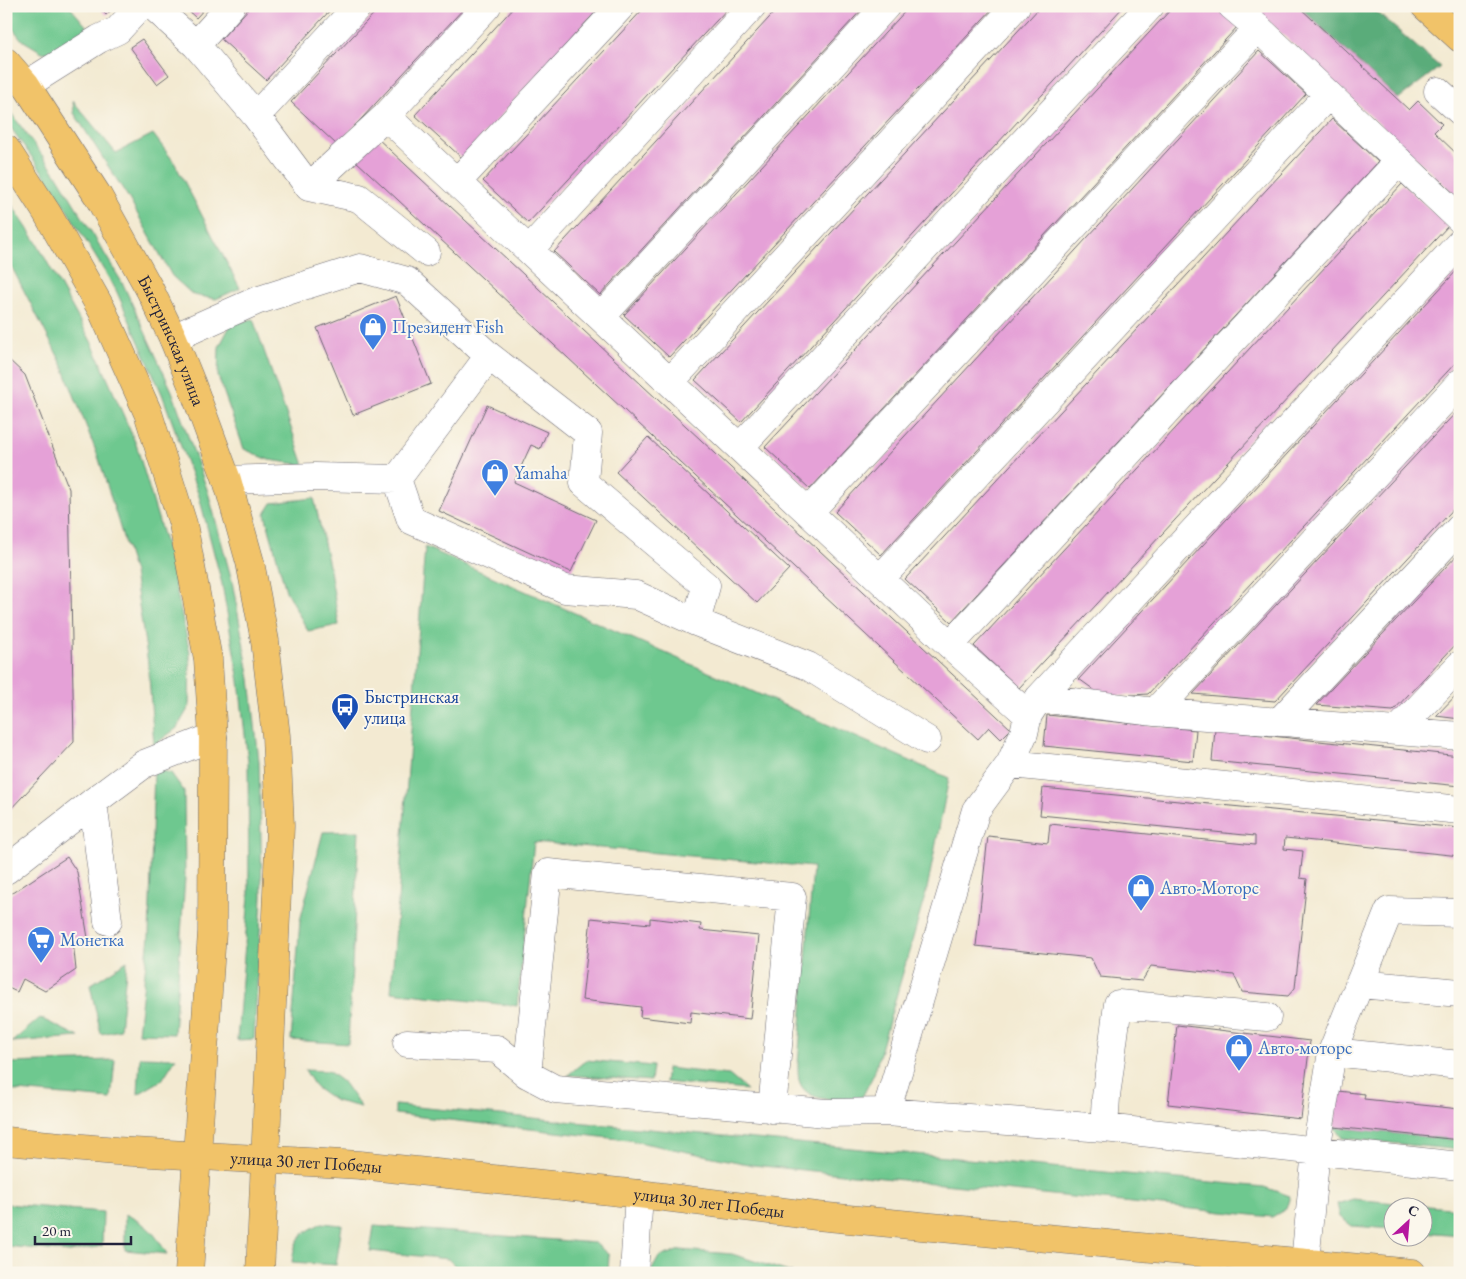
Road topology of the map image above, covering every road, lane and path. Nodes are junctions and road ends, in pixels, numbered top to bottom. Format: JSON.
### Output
{"nodes":[{"id":1,"x":140,"y":6,"type":"edge"},
{"id":2,"x":153,"y":6,"type":"edge"},
{"id":3,"x":231,"y":6,"type":"edge"},
{"id":4,"x":358,"y":6,"type":"edge"},
{"id":5,"x":487,"y":6,"type":"edge"},
{"id":6,"x":621,"y":6,"type":"edge"},
{"id":7,"x":752,"y":6,"type":"edge"},
{"id":8,"x":886,"y":6,"type":"edge"},
{"id":9,"x":1016,"y":6,"type":"edge"},
{"id":10,"x":1150,"y":6,"type":"edge"},
{"id":11,"x":1232,"y":6,"type":"edge"},
{"id":12,"x":1425,"y":6,"type":"edge"},
{"id":13,"x":1258,"y":28,"type":"junction"},
{"id":14,"x":1460,"y":38,"type":"edge"},
{"id":15,"x":196,"y":45,"type":"junction"},
{"id":16,"x":6,"y":62,"type":"edge"},
{"id":17,"x":26,"y":85,"type":"junction"},
{"id":18,"x":1438,"y":91,"type":"dead end"},
{"id":19,"x":1328,"y":95,"type":"junction"},
{"id":20,"x":1460,"y":111,"type":"edge"},
{"id":21,"x":256,"y":116,"type":"junction"},
{"id":22,"x":386,"y":116,"type":"junction"},
{"id":23,"x":6,"y":149,"type":"edge"},
{"id":24,"x":1399,"y":161,"type":"junction"},
{"id":25,"x":457,"y":182,"type":"junction"},
{"id":26,"x":309,"y":187,"type":"junction"},
{"id":27,"x":1460,"y":219,"type":"edge"},
{"id":28,"x":1460,"y":243,"type":"edge"},
{"id":29,"x":529,"y":250,"type":"junction"},
{"id":30,"x":426,"y":252,"type":"dead end"},
{"id":31,"x":601,"y":316,"type":"junction"},
{"id":32,"x":174,"y":338,"type":"junction"},
{"id":33,"x":489,"y":356,"type":"junction"},
{"id":34,"x":670,"y":382,"type":"junction"},
{"id":35,"x":1460,"y":383,"type":"edge"},
{"id":36,"x":740,"y":447,"type":"junction"},
{"id":37,"x":227,"y":480,"type":"junction"},
{"id":38,"x":397,"y":480,"type":"junction"},
{"id":39,"x":809,"y":512,"type":"junction"},
{"id":40,"x":1460,"y":528,"type":"edge"},
{"id":41,"x":880,"y":579,"type":"junction"},
{"id":42,"x":696,"y":622,"type":"junction"},
{"id":43,"x":950,"y":645,"type":"junction"},
{"id":44,"x":1460,"y":665,"type":"edge"},
{"id":45,"x":1034,"y":706,"type":"junction"},
{"id":46,"x":1154,"y":712,"type":"junction"},
{"id":47,"x":1278,"y":722,"type":"junction"},
{"id":48,"x":1397,"y":732,"type":"junction"},
{"id":49,"x":1460,"y":736,"type":"edge"},
{"id":50,"x":213,"y":737,"type":"junction"},
{"id":51,"x":927,"y":740,"type":"dead end"},
{"id":52,"x":1010,"y":764,"type":"junction"},
{"id":53,"x":93,"y":802,"type":"junction"},
{"id":54,"x":1460,"y":810,"type":"edge"},
{"id":55,"x":6,"y":870,"type":"edge"},
{"id":56,"x":1460,"y":913,"type":"edge"},
{"id":57,"x":108,"y":922,"type":"dead end"},
{"id":58,"x":1359,"y":984,"type":"junction"},
{"id":59,"x":1460,"y":993,"type":"edge"},
{"id":60,"x":1266,"y":1018,"type":"dead end"},
{"id":61,"x":407,"y":1043,"type":"dead end"},
{"id":62,"x":1332,"y":1052,"type":"junction"},
{"id":63,"x":1460,"y":1065,"type":"edge"},
{"id":64,"x":527,"y":1074,"type":"junction"},
{"id":65,"x":772,"y":1109,"type":"junction"},
{"id":66,"x":886,"y":1112,"type":"junction"},
{"id":67,"x":1104,"y":1128,"type":"junction"},
{"id":68,"x":6,"y":1141,"type":"edge"},
{"id":69,"x":1316,"y":1151,"type":"junction"},
{"id":70,"x":197,"y":1156,"type":"junction"},
{"id":71,"x":265,"y":1160,"type":"junction"},
{"id":72,"x":1460,"y":1166,"type":"edge"},
{"id":73,"x":639,"y":1194,"type":"junction"},
{"id":74,"x":1305,"y":1262,"type":"junction"},
{"id":75,"x":189,"y":1273,"type":"edge"},
{"id":76,"x":260,"y":1273,"type":"edge"},
{"id":77,"x":634,"y":1273,"type":"edge"},
{"id":78,"x":1412,"y":1273,"type":"edge"}],
"edges":[{"from":1,"to":17,"type":"lane"},
{"from":2,"to":15,"type":"lane"},
{"from":3,"to":15,"type":"lane"},
{"from":4,"to":21,"type":"lane"},
{"from":5,"to":22,"type":"lane"},
{"from":6,"to":25,"type":"lane"},
{"from":7,"to":29,"type":"lane"},
{"from":8,"to":31,"type":"lane"},
{"from":9,"to":34,"type":"lane"},
{"from":10,"to":36,"type":"lane"},
{"from":11,"to":13,"type":"lane"},
{"from":12,"to":14,"type":"main road"},
{"from":13,"to":19,"type":"lane"},
{"from":13,"to":39,"type":"lane"},
{"from":15,"to":21,"type":"lane"},
{"from":16,"to":17,"type":"main road","name":"Быстринская улица"},
{"from":17,"to":32,"type":"main road","name":"Быстринская улица"},
{"from":18,"to":20,"type":"lane"},
{"from":19,"to":24,"type":"lane"},
{"from":19,"to":41,"type":"lane"},
{"from":21,"to":26,"type":"lane"},
{"from":22,"to":25,"type":"lane"},
{"from":22,"to":26,"type":"lane"},
{"from":23,"to":50,"type":"main road"},
{"from":24,"to":27,"type":"lane"},
{"from":24,"to":43,"type":"lane"},
{"from":25,"to":29,"type":"lane"},
{"from":26,"to":30,"type":"lane"},
{"from":28,"to":45,"type":"lane"},
{"from":29,"to":31,"type":"lane"},
{"from":31,"to":34,"type":"lane"},
{"from":32,"to":33,"type":"lane"},
{"from":32,"to":37,"type":"main road","name":"Быстринская улица"},
{"from":33,"to":38,"type":"lane"},
{"from":33,"to":42,"type":"lane"},
{"from":34,"to":36,"type":"lane"},
{"from":35,"to":46,"type":"lane"},
{"from":36,"to":39,"type":"lane"},
{"from":37,"to":38,"type":"lane"},
{"from":37,"to":71,"type":"main road","name":"Быстринская улица"},
{"from":38,"to":42,"type":"lane"},
{"from":39,"to":41,"type":"lane"},
{"from":40,"to":47,"type":"lane"},
{"from":41,"to":43,"type":"lane"},
{"from":42,"to":51,"type":"lane"},
{"from":43,"to":45,"type":"lane"},
{"from":44,"to":48,"type":"lane"},
{"from":45,"to":46,"type":"lane"},
{"from":45,"to":52,"type":"lane"},
{"from":46,"to":47,"type":"lane"},
{"from":47,"to":48,"type":"lane"},
{"from":48,"to":49,"type":"lane"},
{"from":50,"to":53,"type":"lane"},
{"from":50,"to":70,"type":"main road"},
{"from":52,"to":54,"type":"lane"},
{"from":52,"to":66,"type":"lane"},
{"from":53,"to":55,"type":"lane"},
{"from":53,"to":57,"type":"lane"},
{"from":56,"to":58,"type":"lane"},
{"from":58,"to":59,"type":"lane"},
{"from":58,"to":62,"type":"lane"},
{"from":60,"to":67,"type":"lane"},
{"from":61,"to":64,"type":"lane"},
{"from":62,"to":63,"type":"lane"},
{"from":62,"to":69,"type":"lane"},
{"from":64,"to":65,"type":"lane"},
{"from":64,"to":65,"type":"lane"},
{"from":65,"to":66,"type":"lane"},
{"from":66,"to":67,"type":"lane"},
{"from":67,"to":69,"type":"lane"},
{"from":68,"to":70,"type":"main road","name":"улица 30 лет Победы"},
{"from":69,"to":72,"type":"lane"},
{"from":69,"to":74,"type":"lane"},
{"from":70,"to":71,"type":"main road","name":"улица 30 лет Победы"},
{"from":70,"to":75,"type":"main road"},
{"from":71,"to":73,"type":"main road","name":"улица 30 лет Победы"},
{"from":71,"to":76,"type":"main road","name":"Быстринская улица"},
{"from":73,"to":74,"type":"main road","name":"улица 30 лет Победы"},
{"from":73,"to":77,"type":"lane"},
{"from":74,"to":78,"type":"main road","name":"улица 30 лет Победы"}]}
